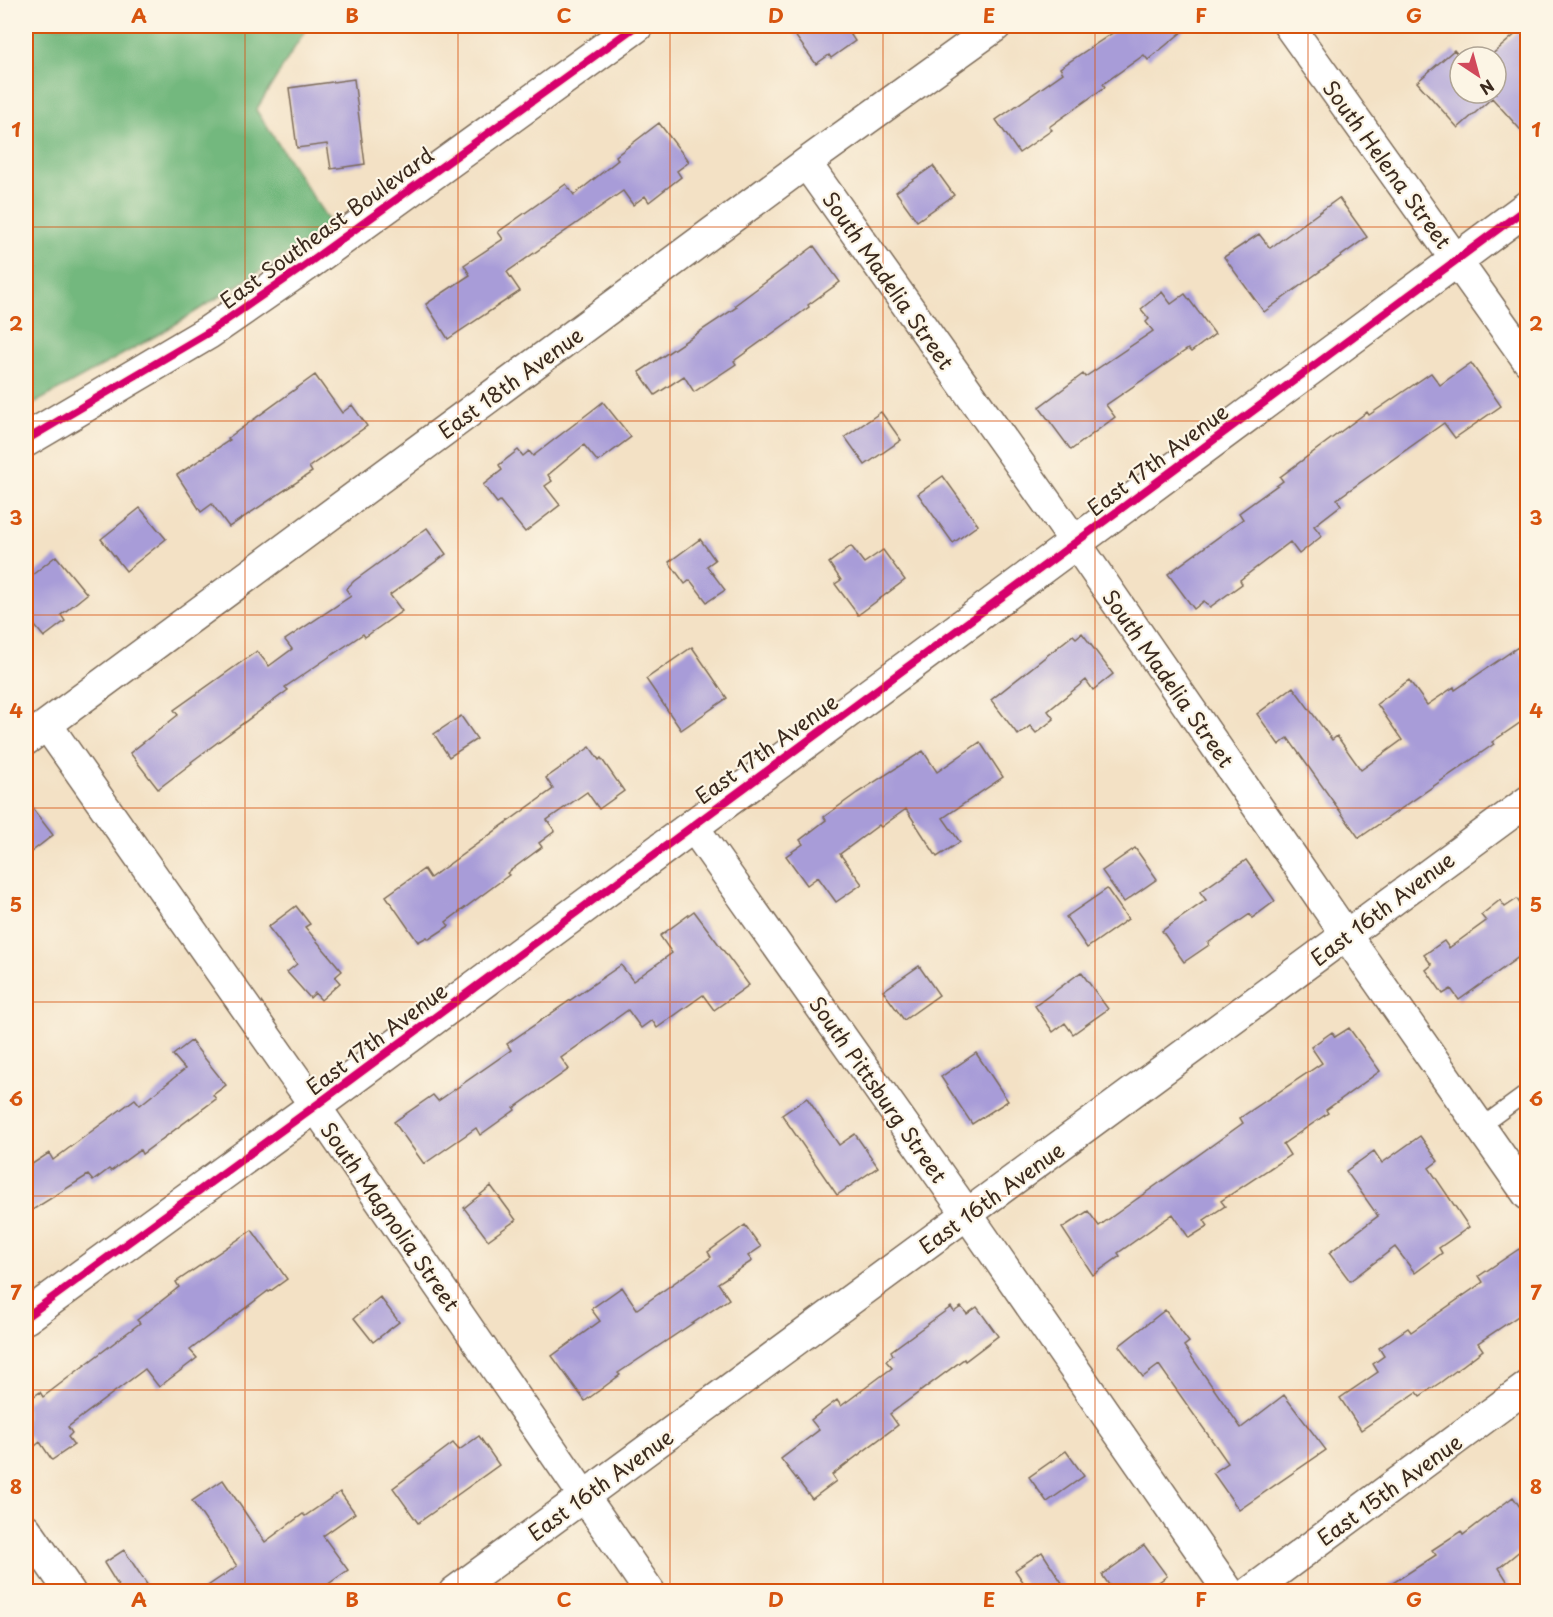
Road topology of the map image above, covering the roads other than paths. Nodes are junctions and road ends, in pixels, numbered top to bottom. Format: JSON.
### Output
{"nodes":[{"id":1,"x":636,"y":26,"type":"edge"},
{"id":2,"x":996,"y":26,"type":"edge"},
{"id":3,"x":1289,"y":26,"type":"edge"},
{"id":4,"x":806,"y":164,"type":"junction"},
{"id":5,"x":1527,"y":207,"type":"edge"},
{"id":6,"x":1456,"y":260,"type":"junction"},
{"id":7,"x":1527,"y":361,"type":"edge"},
{"id":8,"x":26,"y":440,"type":"edge"},
{"id":9,"x":1075,"y":542,"type":"junction"},
{"id":10,"x":36,"y":732,"type":"edge"},
{"id":11,"x":1527,"y":801,"type":"edge"},
{"id":12,"x":692,"y":825,"type":"junction"},
{"id":13,"x":1346,"y":935,"type":"junction"},
{"id":14,"x":1527,"y":1092,"type":"edge"},
{"id":15,"x":315,"y":1106,"type":"junction"},
{"id":16,"x":1480,"y":1127,"type":"junction"},
{"id":17,"x":1527,"y":1195,"type":"edge"},
{"id":18,"x":967,"y":1214,"type":"junction"},
{"id":19,"x":26,"y":1317,"type":"edge"},
{"id":20,"x":1527,"y":1386,"type":"edge"},
{"id":21,"x":584,"y":1496,"type":"junction"},
{"id":22,"x":26,"y":1529,"type":"edge"},
{"id":23,"x":70,"y":1592,"type":"edge"},
{"id":24,"x":454,"y":1592,"type":"edge"},
{"id":25,"x":650,"y":1592,"type":"edge"},
{"id":26,"x":1229,"y":1592,"type":"edge"},
{"id":27,"x":1250,"y":1592,"type":"edge"}],
"edges":[{"from":1,"to":8,"type":"street","name":"East Southeast Boulevard"},
{"from":2,"to":4,"type":"street","name":"East 18th Avenue"},
{"from":3,"to":6,"type":"street","name":"South Helena Street"},
{"from":4,"to":9,"type":"street","name":"South Madelia Street"},
{"from":4,"to":10,"type":"street","name":"East 18th Avenue"},
{"from":5,"to":6,"type":"street","name":"East 17th Avenue"},
{"from":6,"to":7,"type":"street","name":"South Helena Street"},
{"from":6,"to":9,"type":"street","name":"East 17th Avenue"},
{"from":9,"to":12,"type":"street","name":"East 17th Avenue"},
{"from":9,"to":13,"type":"street","name":"South Madelia Street"},
{"from":10,"to":15,"type":"street","name":"South Magnolia Street"},
{"from":11,"to":13,"type":"street","name":"East 16th Avenue"},
{"from":12,"to":15,"type":"street","name":"East 17th Avenue"},
{"from":12,"to":18,"type":"street","name":"South Pittsburg Street"},
{"from":13,"to":16,"type":"street","name":"South Madelia Street"},
{"from":13,"to":18,"type":"street","name":"East 16th Avenue"},
{"from":14,"to":16,"type":"lane"},
{"from":15,"to":19,"type":"street","name":"East 17th Avenue"},
{"from":15,"to":21,"type":"street","name":"South Magnolia Street"},
{"from":16,"to":17,"type":"street","name":"South Madelia Street"},
{"from":18,"to":21,"type":"street","name":"East 16th Avenue"},
{"from":18,"to":26,"type":"street","name":"South Pittsburg Street"},
{"from":20,"to":27,"type":"street","name":"East 15th Avenue"},
{"from":21,"to":24,"type":"street","name":"East 16th Avenue"},
{"from":21,"to":25,"type":"street","name":"South Magnolia Street"},
{"from":22,"to":23,"type":"street"}]}
